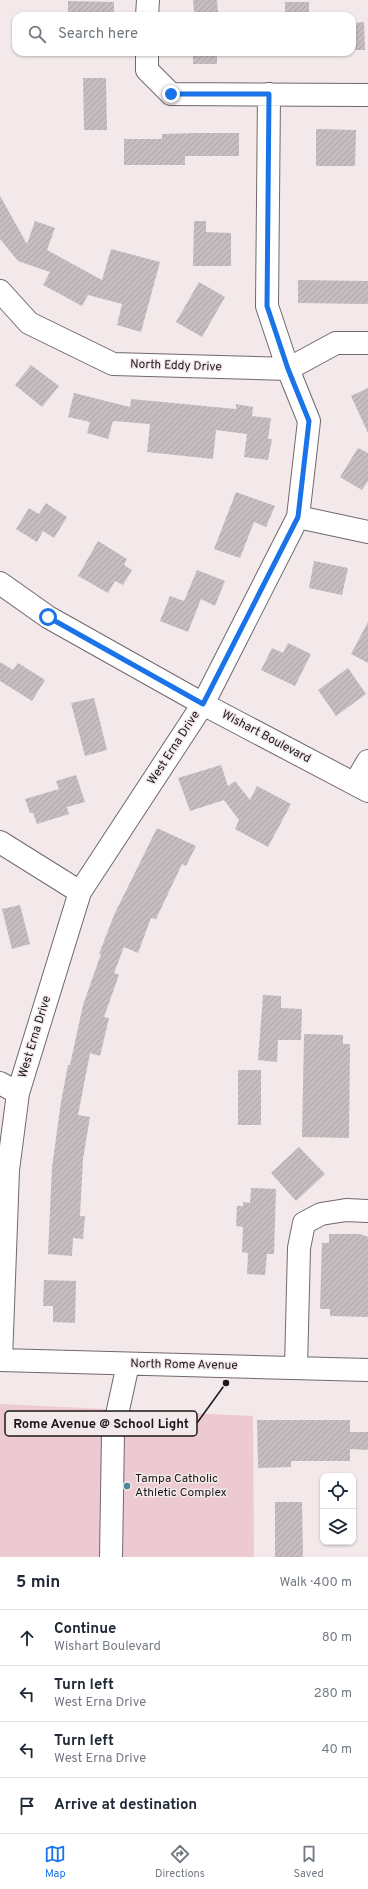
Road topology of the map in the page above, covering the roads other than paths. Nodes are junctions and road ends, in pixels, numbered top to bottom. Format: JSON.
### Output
{"nodes":[{"id":1,"x":148,"y":0,"type":"edge"},
{"id":2,"x":147,"y":12,"type":"edge"},
{"id":3,"x":147,"y":56,"type":"edge"},
{"id":4,"x":269,"y":94,"type":"junction"},
{"id":5,"x":368,"y":95,"type":"edge"},
{"id":6,"x":0,"y":291,"type":"edge"},
{"id":7,"x":368,"y":343,"type":"edge"},
{"id":8,"x":288,"y":369,"type":"junction"},
{"id":9,"x":298,"y":517,"type":"junction"},
{"id":10,"x":368,"y":532,"type":"edge"},
{"id":11,"x":0,"y":584,"type":"edge"},
{"id":12,"x":203,"y":704,"type":"junction"},
{"id":13,"x":368,"y":761,"type":"edge"},
{"id":14,"x":361,"y":787,"type":"edge"},
{"id":15,"x":0,"y":842,"type":"edge"},
{"id":16,"x":80,"y":892,"type":"junction"},
{"id":17,"x":9,"y":1088,"type":"edge"},
{"id":18,"x":368,"y":1211,"type":"edge"},
{"id":19,"x":0,"y":1360,"type":"edge"},
{"id":20,"x":128,"y":1364,"type":"junction"},
{"id":21,"x":296,"y":1368,"type":"junction"},
{"id":22,"x":368,"y":1370,"type":"edge"},
{"id":23,"x":111,"y":1557,"type":"edge"}],
"edges":[{"from":1,"to":2,"type":"street"},
{"from":3,"to":4,"type":"street"},
{"from":4,"to":5,"type":"street"},
{"from":4,"to":8,"type":"street","name":"West Erna Drive"},
{"from":6,"to":8,"type":"street","name":"North Eddy Drive"},
{"from":7,"to":8,"type":"street"},
{"from":8,"to":9,"type":"street","name":"West Erna Drive"},
{"from":9,"to":10,"type":"street"},
{"from":9,"to":12,"type":"street","name":"West Erna Drive"},
{"from":11,"to":12,"type":"street","name":"Wishart Boulevard"},
{"from":12,"to":14,"type":"street","name":"Wishart Boulevard"},
{"from":12,"to":16,"type":"street","name":"West Erna Drive"},
{"from":13,"to":14,"type":"street"},
{"from":15,"to":16,"type":"street"},
{"from":16,"to":17,"type":"street","name":"West Erna Drive"},
{"from":17,"to":19,"type":"street","name":"West Erna Drive"},
{"from":18,"to":21,"type":"street"},
{"from":19,"to":20,"type":"street","name":"North Rome Avenue"},
{"from":20,"to":21,"type":"street","name":"North Rome Avenue"},
{"from":20,"to":23,"type":"street"},
{"from":21,"to":22,"type":"street","name":"North Rome Avenue"}]}
